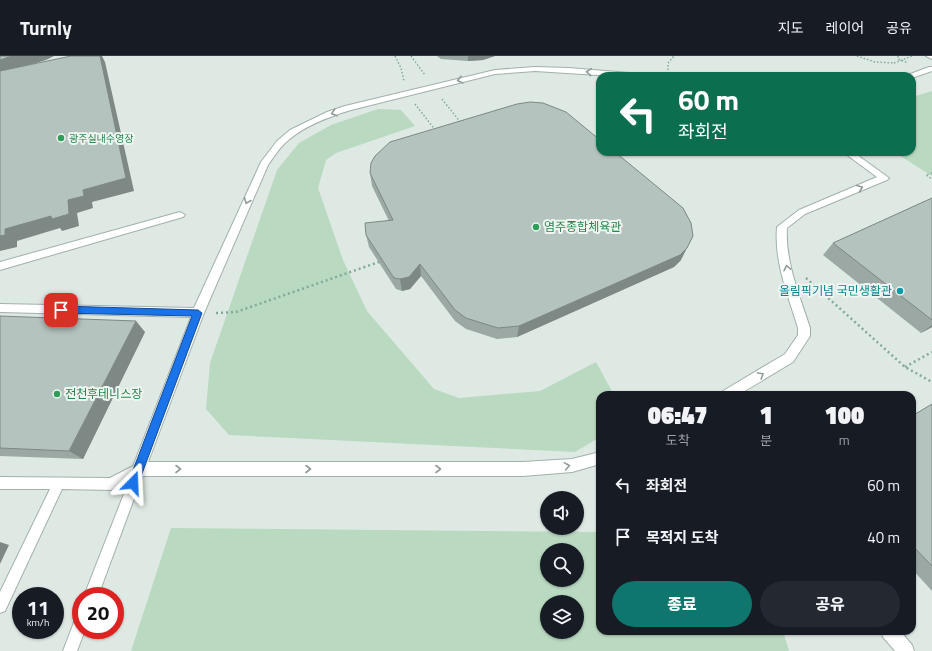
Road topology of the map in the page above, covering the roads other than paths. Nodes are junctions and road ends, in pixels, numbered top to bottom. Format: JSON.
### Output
{"nodes":[{"id":1,"x":932,"y":69,"type":"edge"},
{"id":2,"x":596,"y":73,"type":"edge"},
{"id":3,"x":916,"y":74,"type":"edge"},
{"id":4,"x":853,"y":156,"type":"edge"},
{"id":5,"x":180,"y":215,"type":"dead end"},
{"id":6,"x":0,"y":266,"type":"edge"},
{"id":7,"x":0,"y":308,"type":"edge"},
{"id":8,"x":198,"y":313,"type":"junction"},
{"id":9,"x":734,"y":391,"type":"edge"},
{"id":10,"x":596,"y":459,"type":"edge"},
{"id":11,"x":139,"y":469,"type":"junction"},
{"id":12,"x":0,"y":483,"type":"edge"},
{"id":13,"x":59,"y":483,"type":"junction"},
{"id":14,"x":94,"y":587,"type":"edge"},
{"id":15,"x":0,"y":606,"type":"edge"},
{"id":16,"x":892,"y":635,"type":"edge"},
{"id":17,"x":75,"y":639,"type":"edge"},
{"id":18,"x":70,"y":651,"type":"edge"},
{"id":19,"x":906,"y":651,"type":"edge"}],
"edges":[{"from":1,"to":3,"type":"street"},
{"from":2,"to":8,"type":"street","one_way":true},
{"from":9,"to":4,"type":"street","one_way":true},
{"from":5,"to":6,"type":"street"},
{"from":7,"to":8,"type":"street"},
{"from":8,"to":11,"type":"street"},
{"from":11,"to":10,"type":"street","one_way":true},
{"from":11,"to":13,"type":"lane"},
{"from":11,"to":14,"type":"lane"},
{"from":12,"to":13,"type":"lane"},
{"from":13,"to":15,"type":"lane"},
{"from":16,"to":19,"type":"street"},
{"from":17,"to":18,"type":"lane"}]}
